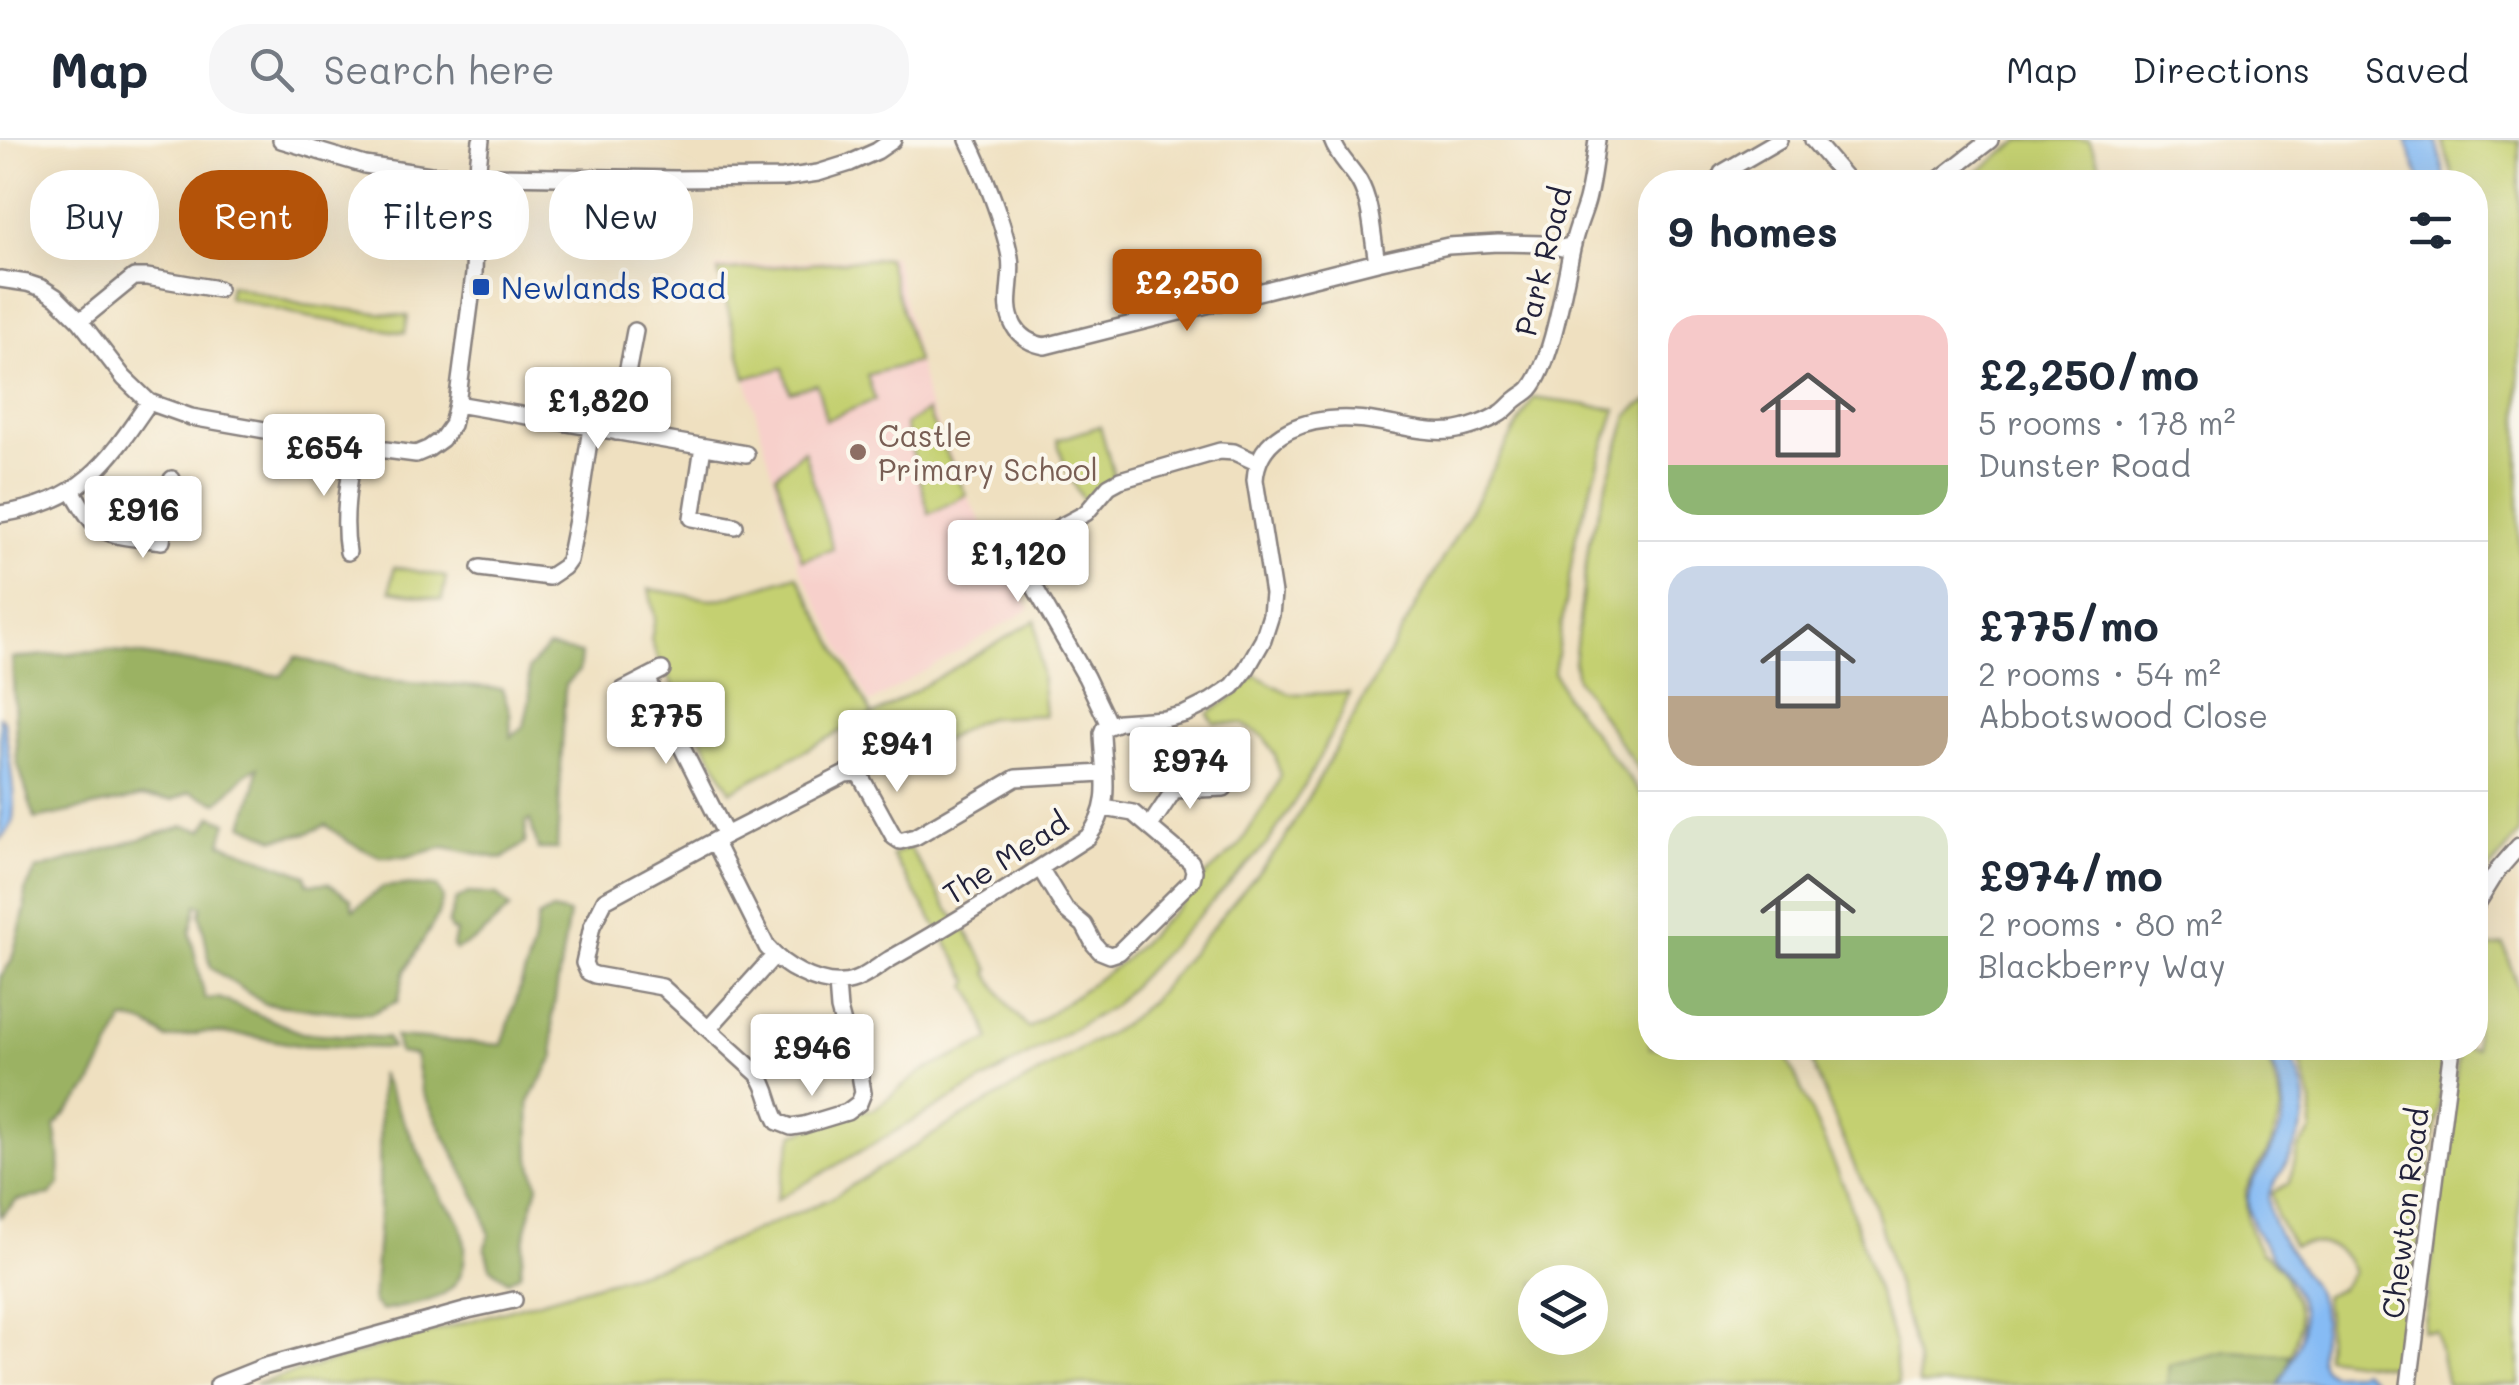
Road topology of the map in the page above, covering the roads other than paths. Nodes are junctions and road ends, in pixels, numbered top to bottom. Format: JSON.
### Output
{"nodes":[{"id":1,"x":282,"y":140,"type":"edge"},
{"id":2,"x":481,"y":140,"type":"edge"},
{"id":3,"x":893,"y":140,"type":"edge"},
{"id":4,"x":968,"y":140,"type":"edge"},
{"id":5,"x":1332,"y":140,"type":"edge"},
{"id":6,"x":1597,"y":140,"type":"edge"},
{"id":7,"x":1779,"y":140,"type":"edge"},
{"id":8,"x":1814,"y":140,"type":"edge"},
{"id":9,"x":1990,"y":140,"type":"edge"},
{"id":10,"x":390,"y":170,"type":"edge"},
{"id":11,"x":478,"y":170,"type":"edge"},
{"id":12,"x":1727,"y":170,"type":"edge"},
{"id":13,"x":1839,"y":170,"type":"edge"},
{"id":14,"x":1951,"y":170,"type":"edge"},
{"id":15,"x":529,"y":177,"type":"edge"},
{"id":16,"x":1573,"y":245,"type":"junction"},
{"id":17,"x":474,"y":260,"type":"edge"},
{"id":18,"x":1376,"y":262,"type":"junction"},
{"id":19,"x":0,"y":279,"type":"edge"},
{"id":20,"x":218,"y":289,"type":"dead end"},
{"id":21,"x":80,"y":322,"type":"junction"},
{"id":22,"x":635,"y":330,"type":"dead end"},
{"id":23,"x":149,"y":402,"type":"junction"},
{"id":24,"x":457,"y":404,"type":"junction"},
{"id":25,"x":591,"y":428,"type":"junction"},
{"id":26,"x":616,"y":432,"type":"junction"},
{"id":27,"x":355,"y":446,"type":"junction"},
{"id":28,"x":703,"y":447,"type":"junction"},
{"id":29,"x":746,"y":454,"type":"dead end"},
{"id":30,"x":1256,"y":462,"type":"junction"},
{"id":31,"x":172,"y":479,"type":"dead end"},
{"id":32,"x":72,"y":490,"type":"junction"},
{"id":33,"x":0,"y":514,"type":"edge"},
{"id":34,"x":734,"y":526,"type":"dead end"},
{"id":35,"x":348,"y":552,"type":"dead end"},
{"id":36,"x":480,"y":568,"type":"dead end"},
{"id":37,"x":624,"y":690,"type":"dead end"},
{"id":38,"x":1108,"y":725,"type":"junction"},
{"id":39,"x":1103,"y":773,"type":"junction"},
{"id":40,"x":1224,"y":788,"type":"dead end"},
{"id":41,"x":1104,"y":808,"type":"junction"},
{"id":42,"x":1150,"y":826,"type":"junction"},
{"id":43,"x":720,"y":838,"type":"junction"},
{"id":44,"x":2519,"y":846,"type":"edge"},
{"id":45,"x":1040,"y":868,"type":"junction"},
{"id":46,"x":2488,"y":886,"type":"edge"},
{"id":47,"x":774,"y":956,"type":"junction"},
{"id":48,"x":837,"y":984,"type":"junction"},
{"id":49,"x":709,"y":1028,"type":"junction"},
{"id":50,"x":2451,"y":1060,"type":"edge"},
{"id":51,"x":514,"y":1300,"type":"dead end"},
{"id":52,"x":218,"y":1385,"type":"edge"},
{"id":53,"x":2410,"y":1385,"type":"edge"}],
"edges":[{"from":1,"to":10,"type":"street"},
{"from":2,"to":11,"type":"street"},
{"from":3,"to":15,"type":"street"},
{"from":4,"to":18,"type":"street"},
{"from":5,"to":18,"type":"street"},
{"from":6,"to":16,"type":"street","name":"Park Road"},
{"from":7,"to":12,"type":"street"},
{"from":8,"to":13,"type":"street"},
{"from":9,"to":14,"type":"street"},
{"from":16,"to":18,"type":"street"},
{"from":16,"to":30,"type":"street","name":"Park Road"},
{"from":17,"to":24,"type":"street"},
{"from":19,"to":21,"type":"street"},
{"from":20,"to":21,"type":"street"},
{"from":21,"to":23,"type":"street"},
{"from":22,"to":26,"type":"street"},
{"from":23,"to":27,"type":"street"},
{"from":23,"to":32,"type":"street"},
{"from":24,"to":25,"type":"street"},
{"from":24,"to":27,"type":"street"},
{"from":25,"to":26,"type":"street"},
{"from":25,"to":36,"type":"street"},
{"from":26,"to":28,"type":"street"},
{"from":27,"to":35,"type":"street"},
{"from":28,"to":29,"type":"street"},
{"from":28,"to":34,"type":"street"},
{"from":30,"to":38,"type":"street"},
{"from":30,"to":38,"type":"street"},
{"from":31,"to":32,"type":"street"},
{"from":32,"to":33,"type":"street"},
{"from":37,"to":43,"type":"street"},
{"from":38,"to":39,"type":"street","name":"The Mead"},
{"from":39,"to":41,"type":"street","name":"The Mead"},
{"from":39,"to":43,"type":"street"},
{"from":40,"to":42,"type":"street"},
{"from":41,"to":42,"type":"street"},
{"from":41,"to":45,"type":"street","name":"The Mead"},
{"from":42,"to":45,"type":"street"},
{"from":43,"to":47,"type":"street"},
{"from":43,"to":49,"type":"street"},
{"from":44,"to":46,"type":"street"},
{"from":45,"to":48,"type":"street","name":"The Mead"},
{"from":47,"to":48,"type":"street"},
{"from":47,"to":49,"type":"street"},
{"from":48,"to":49,"type":"street"},
{"from":50,"to":53,"type":"street","name":"Chewton Road"},
{"from":51,"to":52,"type":"street"}]}
